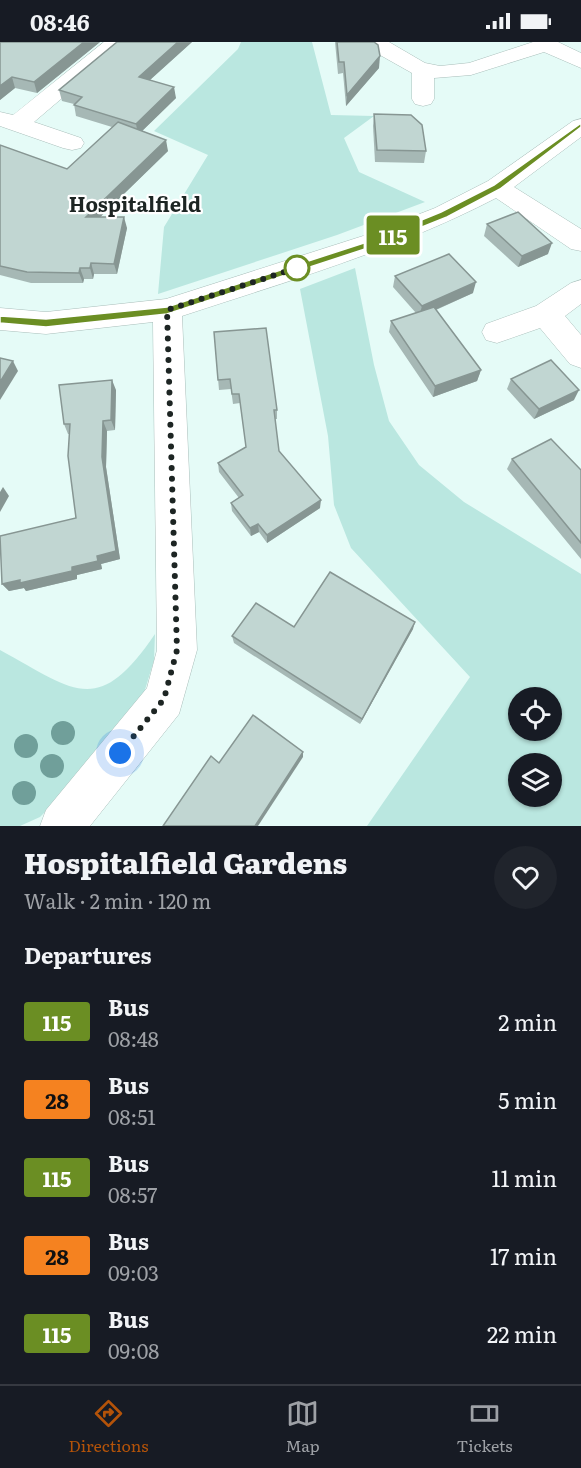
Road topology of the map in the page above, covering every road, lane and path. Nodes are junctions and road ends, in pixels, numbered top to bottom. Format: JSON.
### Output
{"nodes":[{"id":1,"x":117,"y":42,"type":"edge"},
{"id":2,"x":371,"y":42,"type":"edge"},
{"id":3,"x":547,"y":44,"type":"edge"},
{"id":4,"x":581,"y":61,"type":"edge"},
{"id":5,"x":423,"y":70,"type":"junction"},
{"id":6,"x":423,"y":99,"type":"dead end"},
{"id":7,"x":9,"y":122,"type":"edge"},
{"id":8,"x":581,"y":126,"type":"edge"},
{"id":9,"x":72,"y":143,"type":"dead end"},
{"id":10,"x":497,"y":187,"type":"junction"},
{"id":11,"x":581,"y":242,"type":"edge"},
{"id":12,"x":581,"y":290,"type":"edge"},
{"id":13,"x":167,"y":310,"type":"junction"},
{"id":14,"x":546,"y":314,"type":"junction"},
{"id":15,"x":0,"y":320,"type":"edge"},
{"id":16,"x":497,"y":332,"type":"dead end"},
{"id":17,"x":581,"y":356,"type":"edge"},
{"id":18,"x":62,"y":826,"type":"edge"}],
"edges":[{"from":1,"to":7,"type":"street"},
{"from":2,"to":5,"type":"street"},
{"from":3,"to":4,"type":"street"},
{"from":3,"to":5,"type":"street"},
{"from":5,"to":6,"type":"street"},
{"from":7,"to":9,"type":"street"},
{"from":8,"to":10,"type":"street"},
{"from":10,"to":11,"type":"street"},
{"from":10,"to":13,"type":"street"},
{"from":12,"to":14,"type":"street"},
{"from":13,"to":15,"type":"street"},
{"from":13,"to":18,"type":"street"},
{"from":14,"to":16,"type":"street"},
{"from":14,"to":17,"type":"street"}]}
